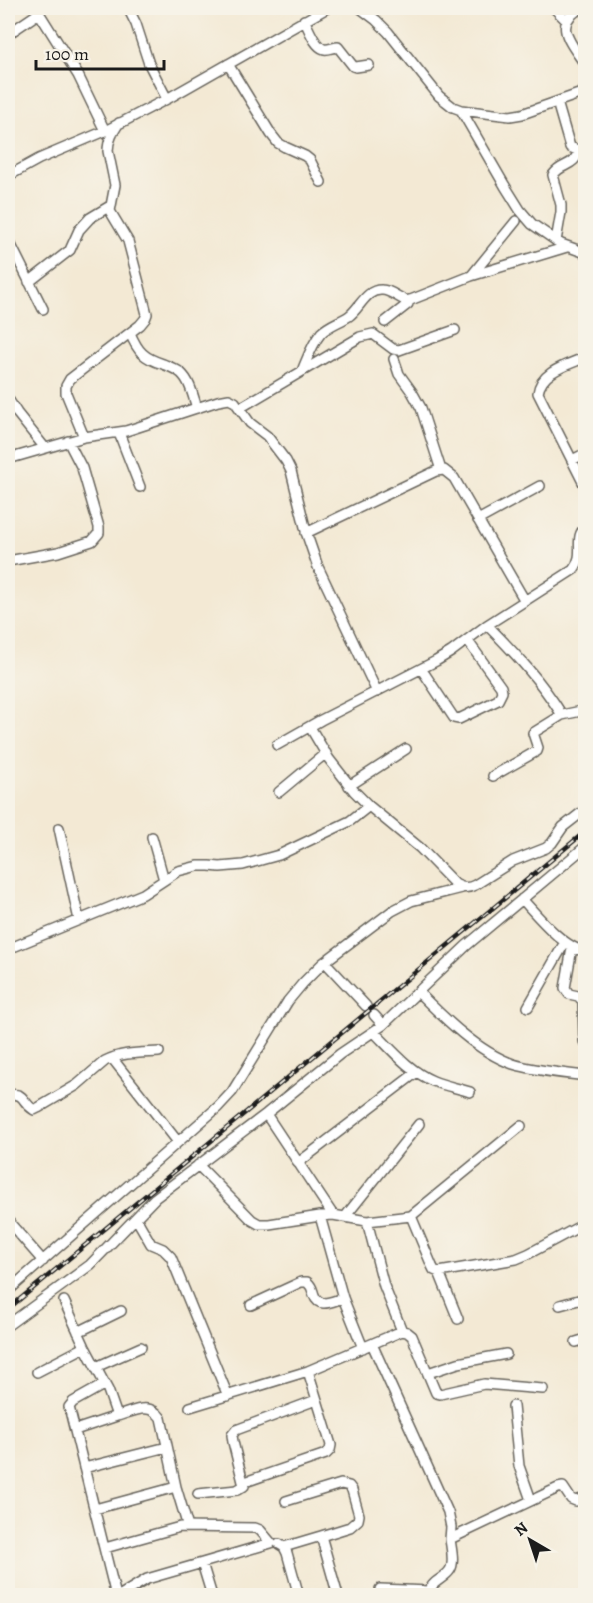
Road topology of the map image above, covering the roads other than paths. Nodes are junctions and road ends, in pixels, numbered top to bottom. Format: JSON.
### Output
{"nodes":[{"id":1,"x":128,"y":8,"type":"edge"},
{"id":2,"x":327,"y":8,"type":"edge"},
{"id":3,"x":360,"y":8,"type":"edge"},
{"id":4,"x":555,"y":8,"type":"edge"},
{"id":5,"x":582,"y":8,"type":"edge"},
{"id":6,"x":38,"y":10,"type":"edge"},
{"id":7,"x":304,"y":20,"type":"junction"},
{"id":8,"x":566,"y":20,"type":"junction"},
{"id":9,"x":8,"y":34,"type":"edge"},
{"id":10,"x":228,"y":64,"type":"junction"},
{"id":11,"x":369,"y":65,"type":"dead end"},
{"id":12,"x":585,"y":66,"type":"edge"},
{"id":13,"x":585,"y":90,"type":"edge"},
{"id":14,"x":167,"y":99,"type":"junction"},
{"id":15,"x":557,"y":102,"type":"junction"},
{"id":16,"x":461,"y":110,"type":"junction"},
{"id":17,"x":119,"y":123,"type":"junction"},
{"id":18,"x":105,"y":131,"type":"junction"},
{"id":19,"x":582,"y":148,"type":"edge"},
{"id":20,"x":8,"y":176,"type":"edge"},
{"id":21,"x":321,"y":183,"type":"dead end"},
{"id":22,"x":110,"y":206,"type":"junction"},
{"id":23,"x":516,"y":221,"type":"dead end"},
{"id":24,"x":8,"y":239,"type":"edge"},
{"id":25,"x":556,"y":241,"type":"junction"},
{"id":26,"x":567,"y":247,"type":"junction"},
{"id":27,"x":585,"y":253,"type":"edge"},
{"id":28,"x":471,"y":276,"type":"junction"},
{"id":29,"x":29,"y":282,"type":"junction"},
{"id":30,"x":409,"y":300,"type":"junction"},
{"id":31,"x":44,"y":309,"type":"dead end"},
{"id":32,"x":385,"y":322,"type":"dead end"},
{"id":33,"x":455,"y":330,"type":"dead end"},
{"id":34,"x":130,"y":333,"type":"junction"},
{"id":35,"x":585,"y":357,"type":"edge"},
{"id":36,"x":394,"y":359,"type":"dead end"},
{"id":37,"x":302,"y":371,"type":"junction"},
{"id":38,"x":8,"y":399,"type":"edge"},
{"id":39,"x":197,"y":408,"type":"junction"},
{"id":40,"x":240,"y":408,"type":"junction"},
{"id":41,"x":119,"y":433,"type":"junction"},
{"id":42,"x":84,"y":437,"type":"junction"},
{"id":43,"x":68,"y":441,"type":"junction"},
{"id":44,"x":45,"y":448,"type":"junction"},
{"id":45,"x":585,"y":453,"type":"edge"},
{"id":46,"x":8,"y":459,"type":"edge"},
{"id":47,"x":572,"y":460,"type":"junction"},
{"id":48,"x":441,"y":470,"type":"junction"},
{"id":49,"x":540,"y":486,"type":"dead end"},
{"id":50,"x":140,"y":487,"type":"dead end"},
{"id":51,"x":585,"y":488,"type":"edge"},
{"id":52,"x":478,"y":520,"type":"junction"},
{"id":53,"x":585,"y":527,"type":"edge"},
{"id":54,"x":306,"y":532,"type":"junction"},
{"id":55,"x":8,"y":561,"type":"edge"},
{"id":56,"x":525,"y":601,"type":"junction"},
{"id":57,"x":487,"y":625,"type":"junction"},
{"id":58,"x":467,"y":640,"type":"junction"},
{"id":59,"x":422,"y":670,"type":"junction"},
{"id":60,"x":377,"y":692,"type":"junction"},
{"id":61,"x":585,"y":710,"type":"edge"},
{"id":62,"x":562,"y":716,"type":"junction"},
{"id":63,"x":310,"y":727,"type":"junction"},
{"id":64,"x":277,"y":745,"type":"dead end"},
{"id":65,"x":406,"y":748,"type":"dead end"},
{"id":66,"x":326,"y":753,"type":"junction"},
{"id":67,"x":493,"y":776,"type":"dead end"},
{"id":68,"x":349,"y":786,"type":"junction"},
{"id":69,"x":279,"y":792,"type":"dead end"},
{"id":70,"x":369,"y":806,"type":"junction"},
{"id":71,"x":585,"y":809,"type":"edge"},
{"id":72,"x":59,"y":828,"type":"dead end"},
{"id":73,"x":152,"y":837,"type":"dead end"},
{"id":74,"x":585,"y":846,"type":"edge"},
{"id":75,"x":164,"y":880,"type":"junction"},
{"id":76,"x":462,"y":888,"type":"junction"},
{"id":77,"x":522,"y":899,"type":"junction"},
{"id":78,"x":79,"y":920,"type":"junction"},
{"id":79,"x":568,"y":945,"type":"junction"},
{"id":80,"x":8,"y":949,"type":"edge"},
{"id":81,"x":585,"y":951,"type":"edge"},
{"id":82,"x":326,"y":962,"type":"junction"},
{"id":83,"x":418,"y":992,"type":"junction"},
{"id":84,"x":366,"y":1006,"type":"dead end"},
{"id":85,"x":528,"y":1007,"type":"dead end"},
{"id":86,"x":374,"y":1015,"type":"dead end"},
{"id":87,"x":383,"y":1025,"type":"junction"},
{"id":88,"x":374,"y":1032,"type":"junction"},
{"id":89,"x":584,"y":1041,"type":"edge"},
{"id":90,"x":159,"y":1052,"type":"dead end"},
{"id":91,"x":112,"y":1058,"type":"junction"},
{"id":92,"x":417,"y":1072,"type":"junction"},
{"id":93,"x":585,"y":1077,"type":"edge"},
{"id":94,"x":470,"y":1092,"type":"dead end"},
{"id":95,"x":8,"y":1095,"type":"edge"},
{"id":96,"x":266,"y":1114,"type":"junction"},
{"id":97,"x":419,"y":1125,"type":"dead end"},
{"id":98,"x":521,"y":1126,"type":"dead end"},
{"id":99,"x":178,"y":1142,"type":"junction"},
{"id":100,"x":298,"y":1163,"type":"junction"},
{"id":101,"x":198,"y":1165,"type":"junction"},
{"id":102,"x":333,"y":1215,"type":"junction"},
{"id":103,"x":320,"y":1216,"type":"junction"},
{"id":104,"x":411,"y":1216,"type":"junction"},
{"id":105,"x":345,"y":1217,"type":"junction"},
{"id":106,"x":136,"y":1218,"type":"junction"},
{"id":107,"x":8,"y":1221,"type":"edge"},
{"id":108,"x":367,"y":1221,"type":"junction"},
{"id":109,"x":585,"y":1223,"type":"edge"},
{"id":110,"x":43,"y":1261,"type":"junction"},
{"id":111,"x":439,"y":1272,"type":"junction"},
{"id":112,"x":8,"y":1291,"type":"edge"},
{"id":113,"x":343,"y":1298,"type":"junction"},
{"id":114,"x":585,"y":1298,"type":"edge"},
{"id":115,"x":64,"y":1301,"type":"dead end"},
{"id":116,"x":251,"y":1305,"type":"dead end"},
{"id":117,"x":560,"y":1305,"type":"dead end"},
{"id":118,"x":121,"y":1311,"type":"dead end"},
{"id":119,"x":458,"y":1319,"type":"dead end"},
{"id":120,"x":8,"y":1324,"type":"edge"},
{"id":121,"x":402,"y":1331,"type":"junction"},
{"id":122,"x":78,"y":1332,"type":"junction"},
{"id":123,"x":367,"y":1346,"type":"junction"},
{"id":124,"x":85,"y":1347,"type":"junction"},
{"id":125,"x":141,"y":1347,"type":"dead end"},
{"id":126,"x":506,"y":1354,"type":"dead end"},
{"id":127,"x":96,"y":1367,"type":"junction"},
{"id":128,"x":308,"y":1371,"type":"junction"},
{"id":129,"x":37,"y":1372,"type":"dead end"},
{"id":130,"x":428,"y":1373,"type":"junction"},
{"id":131,"x":105,"y":1384,"type":"junction"},
{"id":132,"x":543,"y":1389,"type":"dead end"},
{"id":133,"x":228,"y":1396,"type":"junction"},
{"id":134,"x":316,"y":1400,"type":"junction"},
{"id":135,"x":513,"y":1406,"type":"dead end"},
{"id":136,"x":190,"y":1407,"type":"dead end"},
{"id":137,"x":117,"y":1416,"type":"junction"},
{"id":138,"x":75,"y":1430,"type":"junction"},
{"id":139,"x":167,"y":1447,"type":"junction"},
{"id":140,"x":84,"y":1468,"type":"junction"},
{"id":141,"x":244,"y":1482,"type":"junction"},
{"id":142,"x":176,"y":1487,"type":"junction"},
{"id":143,"x":198,"y":1494,"type":"dead end"},
{"id":144,"x":585,"y":1497,"type":"edge"},
{"id":145,"x":531,"y":1500,"type":"junction"},
{"id":146,"x":286,"y":1501,"type":"dead end"},
{"id":147,"x":95,"y":1509,"type":"junction"},
{"id":148,"x":188,"y":1527,"type":"junction"},
{"id":149,"x":321,"y":1536,"type":"junction"},
{"id":150,"x":450,"y":1539,"type":"junction"},
{"id":151,"x":271,"y":1543,"type":"junction"},
{"id":152,"x":284,"y":1547,"type":"junction"},
{"id":153,"x":105,"y":1548,"type":"junction"},
{"id":154,"x":202,"y":1563,"type":"junction"},
{"id":155,"x":380,"y":1589,"type":"dead end"},
{"id":156,"x":430,"y":1593,"type":"edge"},
{"id":157,"x":117,"y":1596,"type":"edge"},
{"id":158,"x":212,"y":1596,"type":"edge"},
{"id":159,"x":298,"y":1596,"type":"edge"},
{"id":160,"x":338,"y":1596,"type":"edge"}],
"edges":[{"from":1,"to":14,"type":"street"},
{"from":2,"to":7,"type":"street"},
{"from":3,"to":16,"type":"street"},
{"from":4,"to":8,"type":"street"},
{"from":5,"to":8,"type":"street"},
{"from":6,"to":9,"type":"street"},
{"from":6,"to":18,"type":"street"},
{"from":7,"to":10,"type":"street"},
{"from":7,"to":11,"type":"street"},
{"from":8,"to":12,"type":"street"},
{"from":10,"to":14,"type":"street"},
{"from":10,"to":21,"type":"street"},
{"from":13,"to":15,"type":"street"},
{"from":14,"to":17,"type":"street"},
{"from":15,"to":16,"type":"street"},
{"from":15,"to":19,"type":"street"},
{"from":16,"to":25,"type":"street"},
{"from":17,"to":18,"type":"street"},
{"from":17,"to":22,"type":"street"},
{"from":18,"to":20,"type":"street"},
{"from":19,"to":25,"type":"street"},
{"from":22,"to":29,"type":"street"},
{"from":22,"to":34,"type":"street"},
{"from":23,"to":28,"type":"street"},
{"from":24,"to":29,"type":"street"},
{"from":25,"to":26,"type":"street"},
{"from":26,"to":27,"type":"street"},
{"from":26,"to":28,"type":"street"},
{"from":28,"to":30,"type":"street"},
{"from":29,"to":31,"type":"street"},
{"from":30,"to":32,"type":"street"},
{"from":30,"to":37,"type":"street"},
{"from":33,"to":37,"type":"street"},
{"from":34,"to":39,"type":"street"},
{"from":34,"to":42,"type":"street"},
{"from":35,"to":47,"type":"street"},
{"from":36,"to":48,"type":"street"},
{"from":37,"to":40,"type":"street"},
{"from":38,"to":44,"type":"street"},
{"from":39,"to":40,"type":"street"},
{"from":39,"to":41,"type":"street"},
{"from":40,"to":54,"type":"street"},
{"from":41,"to":42,"type":"street"},
{"from":41,"to":50,"type":"street"},
{"from":42,"to":43,"type":"street"},
{"from":43,"to":44,"type":"street"},
{"from":43,"to":55,"type":"street"},
{"from":44,"to":46,"type":"street"},
{"from":45,"to":47,"type":"street"},
{"from":47,"to":51,"type":"street"},
{"from":48,"to":52,"type":"street"},
{"from":48,"to":54,"type":"street"},
{"from":49,"to":52,"type":"street"},
{"from":52,"to":56,"type":"street"},
{"from":53,"to":56,"type":"street"},
{"from":54,"to":60,"type":"street"},
{"from":56,"to":57,"type":"street"},
{"from":57,"to":58,"type":"street"},
{"from":57,"to":62,"type":"street"},
{"from":58,"to":59,"type":"street"},
{"from":58,"to":59,"type":"street"},
{"from":59,"to":60,"type":"street"},
{"from":60,"to":63,"type":"street"},
{"from":61,"to":62,"type":"street"},
{"from":62,"to":67,"type":"street"},
{"from":63,"to":64,"type":"street"},
{"from":63,"to":66,"type":"street"},
{"from":65,"to":68,"type":"street"},
{"from":66,"to":68,"type":"street"},
{"from":66,"to":69,"type":"street"},
{"from":68,"to":70,"type":"street"},
{"from":70,"to":75,"type":"street"},
{"from":70,"to":76,"type":"street"},
{"from":71,"to":76,"type":"street"},
{"from":72,"to":78,"type":"street"},
{"from":73,"to":75,"type":"street"},
{"from":74,"to":77,"type":"street"},
{"from":75,"to":78,"type":"street"},
{"from":76,"to":82,"type":"street"},
{"from":77,"to":79,"type":"street"},
{"from":77,"to":83,"type":"street"},
{"from":78,"to":80,"type":"street"},
{"from":79,"to":81,"type":"street"},
{"from":79,"to":85,"type":"street"},
{"from":79,"to":89,"type":"street"},
{"from":82,"to":84,"type":"street"},
{"from":82,"to":99,"type":"street"},
{"from":83,"to":87,"type":"street"},
{"from":83,"to":93,"type":"street"},
{"from":86,"to":87,"type":"street"},
{"from":87,"to":88,"type":"street"},
{"from":88,"to":92,"type":"street"},
{"from":88,"to":96,"type":"street"},
{"from":90,"to":91,"type":"street"},
{"from":91,"to":95,"type":"street"},
{"from":91,"to":99,"type":"street"},
{"from":92,"to":94,"type":"street"},
{"from":92,"to":100,"type":"street"},
{"from":96,"to":100,"type":"street"},
{"from":96,"to":101,"type":"street"},
{"from":97,"to":105,"type":"street"},
{"from":98,"to":104,"type":"street"},
{"from":99,"to":110,"type":"street"},
{"from":100,"to":102,"type":"street"},
{"from":101,"to":103,"type":"street"},
{"from":101,"to":106,"type":"street"},
{"from":102,"to":103,"type":"street"},
{"from":102,"to":105,"type":"street"},
{"from":103,"to":113,"type":"street"},
{"from":104,"to":108,"type":"street"},
{"from":104,"to":111,"type":"street"},
{"from":105,"to":108,"type":"street"},
{"from":106,"to":120,"type":"street"},
{"from":106,"to":133,"type":"street"},
{"from":107,"to":110,"type":"street"},
{"from":108,"to":121,"type":"street"},
{"from":109,"to":111,"type":"street"},
{"from":110,"to":112,"type":"street"},
{"from":111,"to":119,"type":"street"},
{"from":113,"to":116,"type":"street"},
{"from":113,"to":123,"type":"street"},
{"from":114,"to":117,"type":"street"},
{"from":115,"to":122,"type":"street"},
{"from":118,"to":122,"type":"street"},
{"from":121,"to":123,"type":"street"},
{"from":121,"to":130,"type":"street"},
{"from":122,"to":124,"type":"street"},
{"from":123,"to":128,"type":"street"},
{"from":123,"to":150,"type":"street"},
{"from":124,"to":127,"type":"street"},
{"from":124,"to":129,"type":"street"},
{"from":125,"to":127,"type":"street"},
{"from":126,"to":130,"type":"street"},
{"from":127,"to":131,"type":"street"},
{"from":128,"to":133,"type":"street"},
{"from":128,"to":134,"type":"street"},
{"from":130,"to":132,"type":"street"},
{"from":131,"to":137,"type":"street"},
{"from":131,"to":138,"type":"street"},
{"from":133,"to":136,"type":"street"},
{"from":134,"to":141,"type":"street"},
{"from":134,"to":141,"type":"street"},
{"from":135,"to":145,"type":"street"},
{"from":137,"to":138,"type":"street"},
{"from":137,"to":139,"type":"street"},
{"from":138,"to":140,"type":"street"},
{"from":139,"to":140,"type":"street"},
{"from":139,"to":142,"type":"street"},
{"from":140,"to":147,"type":"street"},
{"from":141,"to":143,"type":"street"},
{"from":142,"to":147,"type":"street"},
{"from":142,"to":148,"type":"street"},
{"from":144,"to":145,"type":"street"},
{"from":145,"to":150,"type":"street"},
{"from":146,"to":149,"type":"street"},
{"from":147,"to":153,"type":"street"},
{"from":148,"to":151,"type":"street"},
{"from":148,"to":153,"type":"street"},
{"from":149,"to":152,"type":"street"},
{"from":149,"to":160,"type":"street"},
{"from":150,"to":156,"type":"street"},
{"from":151,"to":152,"type":"street"},
{"from":151,"to":154,"type":"street"},
{"from":152,"to":159,"type":"street"},
{"from":153,"to":157,"type":"street"},
{"from":154,"to":157,"type":"street"},
{"from":154,"to":158,"type":"street"},
{"from":155,"to":156,"type":"street"}]}
